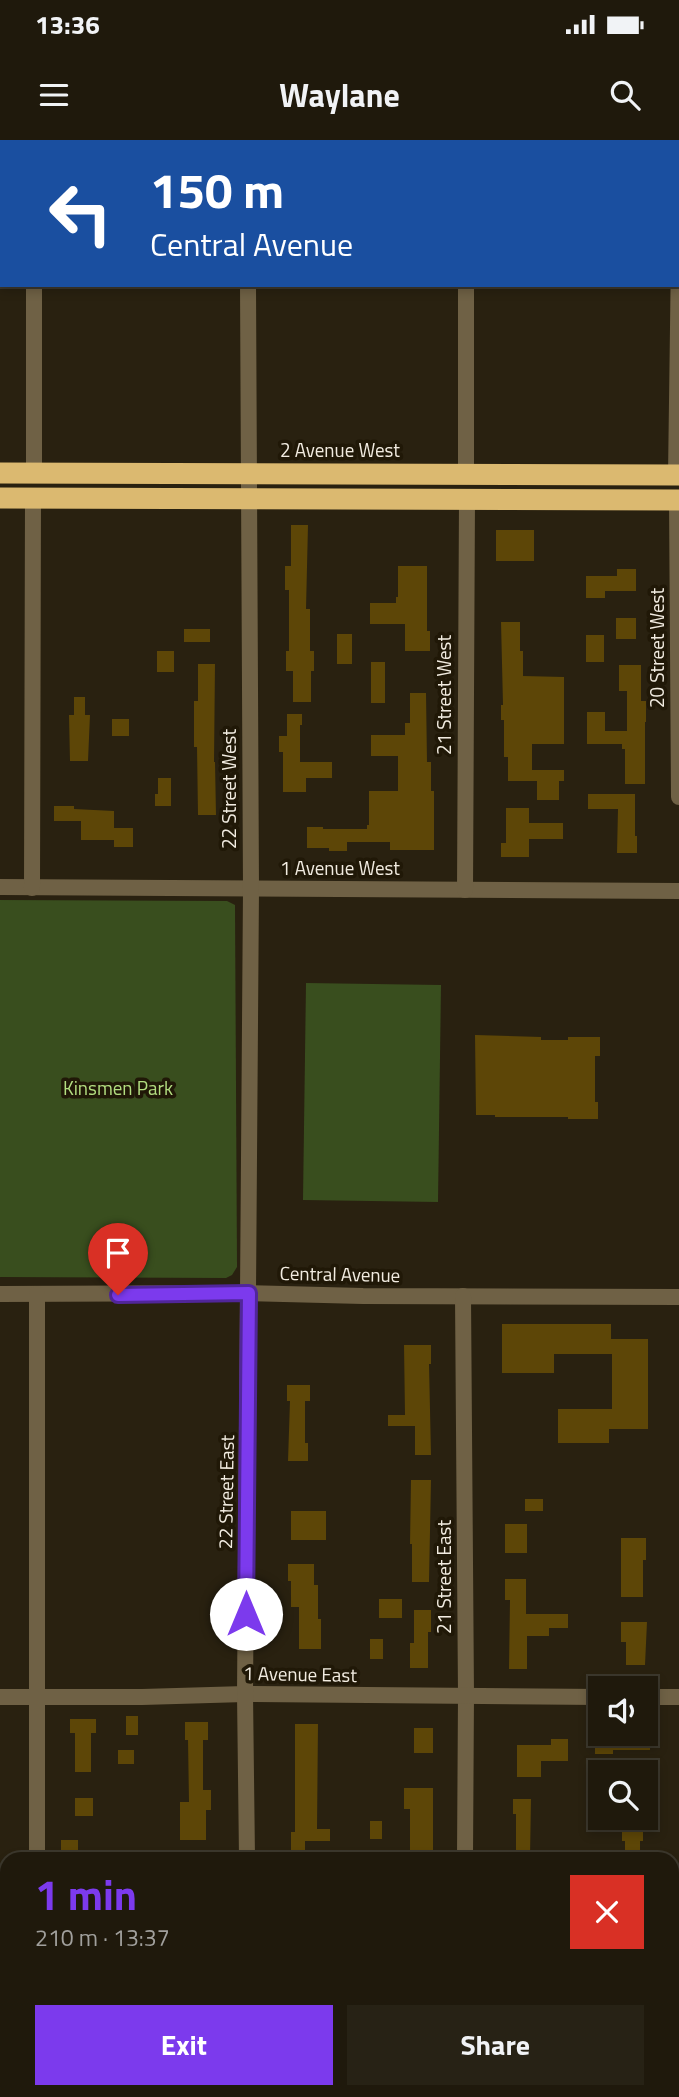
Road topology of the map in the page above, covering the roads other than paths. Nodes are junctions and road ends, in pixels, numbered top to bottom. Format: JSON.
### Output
{"nodes":[{"id":1,"x":34,"y":287,"type":"edge"},
{"id":2,"x":248,"y":287,"type":"edge"},
{"id":3,"x":466,"y":287,"type":"edge"},
{"id":4,"x":679,"y":287,"type":"edge"},
{"id":5,"x":0,"y":473,"type":"edge"},
{"id":6,"x":249,"y":473,"type":"junction"},
{"id":7,"x":466,"y":473,"type":"junction"},
{"id":8,"x":34,"y":474,"type":"junction"},
{"id":9,"x":677,"y":475,"type":"edge"},
{"id":10,"x":0,"y":498,"type":"edge"},
{"id":11,"x":33,"y":498,"type":"junction"},
{"id":12,"x":249,"y":498,"type":"junction"},
{"id":13,"x":467,"y":499,"type":"junction"},
{"id":14,"x":678,"y":500,"type":"edge"},
{"id":15,"x":678,"y":693,"type":"edge"},
{"id":16,"x":679,"y":797,"type":"edge"},
{"id":17,"x":0,"y":887,"type":"edge"},
{"id":18,"x":32,"y":887,"type":"junction"},
{"id":19,"x":251,"y":889,"type":"junction"},
{"id":20,"x":465,"y":890,"type":"junction"},
{"id":21,"x":679,"y":891,"type":"edge"},
{"id":22,"x":249,"y":1293,"type":"junction"},
{"id":23,"x":0,"y":1294,"type":"edge"},
{"id":24,"x":37,"y":1294,"type":"junction"},
{"id":25,"x":463,"y":1296,"type":"junction"},
{"id":26,"x":679,"y":1297,"type":"edge"},
{"id":27,"x":245,"y":1694,"type":"junction"},
{"id":28,"x":466,"y":1695,"type":"junction"},
{"id":29,"x":0,"y":1696,"type":"edge"},
{"id":30,"x":37,"y":1697,"type":"junction"},
{"id":31,"x":588,"y":1697,"type":"edge"},
{"id":32,"x":658,"y":1697,"type":"edge"},
{"id":33,"x":679,"y":1697,"type":"edge"},
{"id":34,"x":37,"y":1852,"type":"edge"},
{"id":35,"x":247,"y":1852,"type":"edge"},
{"id":36,"x":465,"y":1852,"type":"edge"}],
"edges":[{"from":1,"to":8,"type":"street"},
{"from":2,"to":6,"type":"street","name":"22 Street West"},
{"from":3,"to":7,"type":"street"},
{"from":4,"to":9,"type":"street"},
{"from":5,"to":8,"type":"highway","name":"2 Avenue West"},
{"from":6,"to":7,"type":"highway","name":"2 Avenue West"},
{"from":6,"to":8,"type":"highway","name":"2 Avenue West"},
{"from":6,"to":12,"type":"street","name":"22 Street West"},
{"from":7,"to":9,"type":"highway","name":"2 Avenue West"},
{"from":10,"to":11,"type":"highway"},
{"from":11,"to":12,"type":"highway"},
{"from":11,"to":18,"type":"street"},
{"from":12,"to":13,"type":"highway"},
{"from":12,"to":19,"type":"street","name":"22 Street West"},
{"from":13,"to":14,"type":"highway"},
{"from":13,"to":20,"type":"street","name":"21 Street West"},
{"from":14,"to":15,"type":"street","name":"20 Street West"},
{"from":15,"to":16,"type":"street","name":"20 Street West"},
{"from":17,"to":18,"type":"street","name":"1 Avenue West"},
{"from":18,"to":19,"type":"street","name":"1 Avenue West"},
{"from":19,"to":20,"type":"street","name":"1 Avenue West"},
{"from":19,"to":22,"type":"street","name":"22 Street West"},
{"from":20,"to":21,"type":"street","name":"1 Avenue West"},
{"from":22,"to":24,"type":"street","name":"Central Avenue"},
{"from":22,"to":25,"type":"street","name":"Central Avenue"},
{"from":22,"to":27,"type":"street","name":"22 Street East"},
{"from":23,"to":24,"type":"street","name":"Central Avenue"},
{"from":24,"to":30,"type":"street"},
{"from":25,"to":26,"type":"street","name":"Central Avenue"},
{"from":25,"to":28,"type":"street","name":"21 Street East"},
{"from":27,"to":28,"type":"street","name":"1 Avenue East"},
{"from":27,"to":30,"type":"street","name":"1 Avenue East"},
{"from":27,"to":35,"type":"street","name":"22 Street East"},
{"from":28,"to":31,"type":"street","name":"1 Avenue East"},
{"from":28,"to":36,"type":"street","name":"21 Street East"},
{"from":29,"to":30,"type":"street","name":"1 Avenue East"},
{"from":30,"to":34,"type":"street"},
{"from":32,"to":33,"type":"street"}]}
